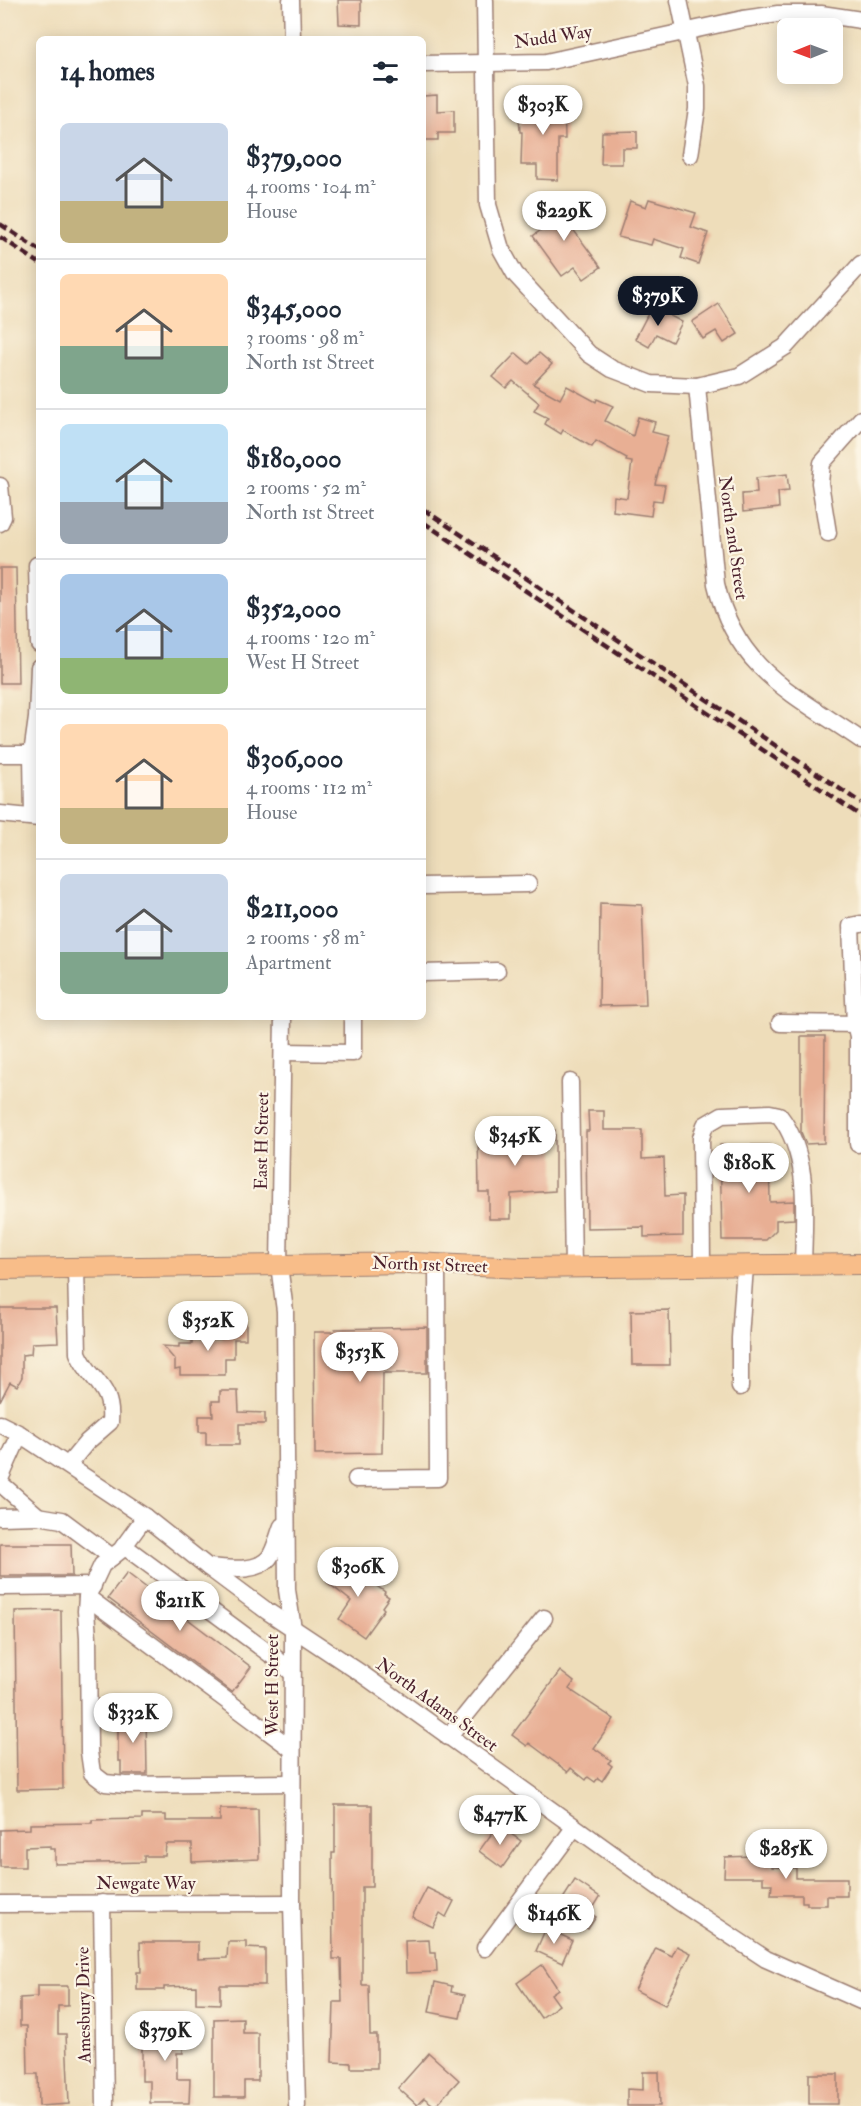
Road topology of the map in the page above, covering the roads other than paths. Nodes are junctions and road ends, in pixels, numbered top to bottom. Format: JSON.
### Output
{"nodes":[{"id":1,"x":291,"y":0,"type":"edge"},
{"id":2,"x":486,"y":0,"type":"edge"},
{"id":3,"x":679,"y":0,"type":"edge"},
{"id":4,"x":861,"y":20,"type":"edge"},
{"id":5,"x":686,"y":31,"type":"junction"},
{"id":6,"x":292,"y":36,"type":"edge"},
{"id":7,"x":486,"y":63,"type":"junction"},
{"id":8,"x":426,"y":64,"type":"edge"},
{"id":9,"x":690,"y":154,"type":"dead end"},
{"id":10,"x":861,"y":264,"type":"edge"},
{"id":11,"x":696,"y":386,"type":"junction"},
{"id":12,"x":861,"y":419,"type":"edge"},
{"id":13,"x":0,"y":486,"type":"edge"},
{"id":14,"x":0,"y":523,"type":"edge"},
{"id":15,"x":828,"y":533,"type":"dead end"},
{"id":16,"x":36,"y":725,"type":"edge"},
{"id":17,"x":861,"y":740,"type":"edge"},
{"id":18,"x":0,"y":754,"type":"edge"},
{"id":19,"x":32,"y":754,"type":"junction"},
{"id":20,"x":0,"y":814,"type":"edge"},
{"id":21,"x":36,"y":817,"type":"edge"},
{"id":22,"x":528,"y":884,"type":"dead end"},
{"id":23,"x":426,"y":886,"type":"edge"},
{"id":24,"x":861,"y":924,"type":"edge"},
{"id":25,"x":497,"y":971,"type":"dead end"},
{"id":26,"x":426,"y":973,"type":"edge"},
{"id":27,"x":284,"y":1020,"type":"edge"},
{"id":28,"x":353,"y":1020,"type":"edge"},
{"id":29,"x":780,"y":1023,"type":"dead end"},
{"id":30,"x":858,"y":1024,"type":"edge"},
{"id":31,"x":283,"y":1052,"type":"junction"},
{"id":32,"x":570,"y":1082,"type":"dead end"},
{"id":33,"x":858,"y":1144,"type":"dead end"},
{"id":34,"x":437,"y":1264,"type":"junction"},
{"id":35,"x":861,"y":1264,"type":"edge"},
{"id":36,"x":279,"y":1265,"type":"junction"},
{"id":37,"x":803,"y":1265,"type":"junction"},
{"id":38,"x":702,"y":1266,"type":"junction"},
{"id":39,"x":745,"y":1266,"type":"junction"},
{"id":40,"x":76,"y":1268,"type":"junction"},
{"id":41,"x":573,"y":1268,"type":"junction"},
{"id":42,"x":0,"y":1269,"type":"edge"},
{"id":43,"x":740,"y":1387,"type":"dead end"},
{"id":44,"x":0,"y":1424,"type":"edge"},
{"id":45,"x":20,"y":1434,"type":"junction"},
{"id":46,"x":68,"y":1465,"type":"junction"},
{"id":47,"x":1,"y":1475,"type":"edge"},
{"id":48,"x":356,"y":1479,"type":"dead end"},
{"id":49,"x":38,"y":1516,"type":"junction"},
{"id":50,"x":145,"y":1516,"type":"junction"},
{"id":51,"x":0,"y":1517,"type":"edge"},
{"id":52,"x":285,"y":1517,"type":"junction"},
{"id":53,"x":118,"y":1551,"type":"junction"},
{"id":54,"x":208,"y":1567,"type":"junction"},
{"id":55,"x":0,"y":1587,"type":"edge"},
{"id":56,"x":90,"y":1591,"type":"junction"},
{"id":57,"x":544,"y":1618,"type":"dead end"},
{"id":58,"x":292,"y":1629,"type":"junction"},
{"id":59,"x":292,"y":1673,"type":"junction"},
{"id":60,"x":448,"y":1737,"type":"junction"},
{"id":61,"x":292,"y":1749,"type":"junction"},
{"id":62,"x":291,"y":1783,"type":"junction"},
{"id":63,"x":574,"y":1828,"type":"junction"},
{"id":64,"x":102,"y":1903,"type":"junction"},
{"id":65,"x":292,"y":1903,"type":"junction"},
{"id":66,"x":0,"y":1904,"type":"edge"},
{"id":67,"x":485,"y":1948,"type":"dead end"},
{"id":68,"x":861,"y":2001,"type":"edge"},
{"id":69,"x":105,"y":2106,"type":"edge"},
{"id":70,"x":297,"y":2106,"type":"edge"}],
"edges":[{"from":1,"to":6,"type":"street"},
{"from":2,"to":7,"type":"street"},
{"from":3,"to":5,"type":"street"},
{"from":4,"to":5,"type":"street","name":"Nudd Way"},
{"from":5,"to":7,"type":"street","name":"Nudd Way"},
{"from":5,"to":9,"type":"street"},
{"from":7,"to":8,"type":"street","name":"Nudd Way"},
{"from":7,"to":11,"type":"street"},
{"from":10,"to":11,"type":"street"},
{"from":11,"to":17,"type":"street","name":"North 2nd Street"},
{"from":12,"to":15,"type":"street"},
{"from":13,"to":14,"type":"street"},
{"from":16,"to":19,"type":"street"},
{"from":18,"to":19,"type":"street"},
{"from":19,"to":21,"type":"street"},
{"from":20,"to":21,"type":"street"},
{"from":22,"to":23,"type":"street"},
{"from":24,"to":30,"type":"street"},
{"from":25,"to":26,"type":"street"},
{"from":27,"to":31,"type":"street","name":"East H Street"},
{"from":28,"to":31,"type":"street"},
{"from":29,"to":30,"type":"street"},
{"from":30,"to":33,"type":"street"},
{"from":31,"to":36,"type":"street","name":"East H Street"},
{"from":32,"to":41,"type":"street"},
{"from":34,"to":36,"type":"main road","name":"North 1st Street"},
{"from":34,"to":41,"type":"main road","name":"North 1st Street"},
{"from":34,"to":48,"type":"street"},
{"from":35,"to":37,"type":"main road","name":"North 1st Street"},
{"from":36,"to":40,"type":"main road","name":"North 1st Street"},
{"from":36,"to":52,"type":"street","name":"West H Street"},
{"from":37,"to":38,"type":"street"},
{"from":37,"to":39,"type":"main road","name":"North 1st Street"},
{"from":38,"to":39,"type":"main road","name":"North 1st Street"},
{"from":38,"to":41,"type":"main road","name":"North 1st Street"},
{"from":39,"to":43,"type":"street"},
{"from":40,"to":42,"type":"main road","name":"North 1st Street"},
{"from":40,"to":46,"type":"street"},
{"from":44,"to":45,"type":"street","name":"North Adams Street"},
{"from":45,"to":46,"type":"street","name":"North Adams Street"},
{"from":45,"to":47,"type":"street"},
{"from":46,"to":50,"type":"street","name":"North Adams Street"},
{"from":47,"to":49,"type":"street"},
{"from":49,"to":51,"type":"street"},
{"from":49,"to":53,"type":"street"},
{"from":50,"to":53,"type":"street"},
{"from":50,"to":54,"type":"street","name":"North Adams Street"},
{"from":52,"to":54,"type":"street"},
{"from":52,"to":58,"type":"street","name":"West H Street"},
{"from":53,"to":56,"type":"street"},
{"from":53,"to":59,"type":"street"},
{"from":54,"to":58,"type":"street","name":"North Adams Street"},
{"from":55,"to":56,"type":"street"},
{"from":56,"to":61,"type":"street"},
{"from":56,"to":62,"type":"street"},
{"from":57,"to":60,"type":"street"},
{"from":58,"to":59,"type":"street","name":"West H Street"},
{"from":58,"to":60,"type":"street","name":"North Adams Street"},
{"from":59,"to":61,"type":"street","name":"West H Street"},
{"from":60,"to":63,"type":"street","name":"North Adams Street"},
{"from":61,"to":62,"type":"street","name":"West H Street"},
{"from":62,"to":65,"type":"street","name":"West H Street"},
{"from":63,"to":67,"type":"street"},
{"from":63,"to":68,"type":"street","name":"North Adams Street"},
{"from":64,"to":65,"type":"street","name":"Newgate Way"},
{"from":64,"to":66,"type":"street","name":"Newgate Way"},
{"from":64,"to":69,"type":"street","name":"Amesbury Drive"},
{"from":65,"to":70,"type":"street","name":"West H Street"}]}
